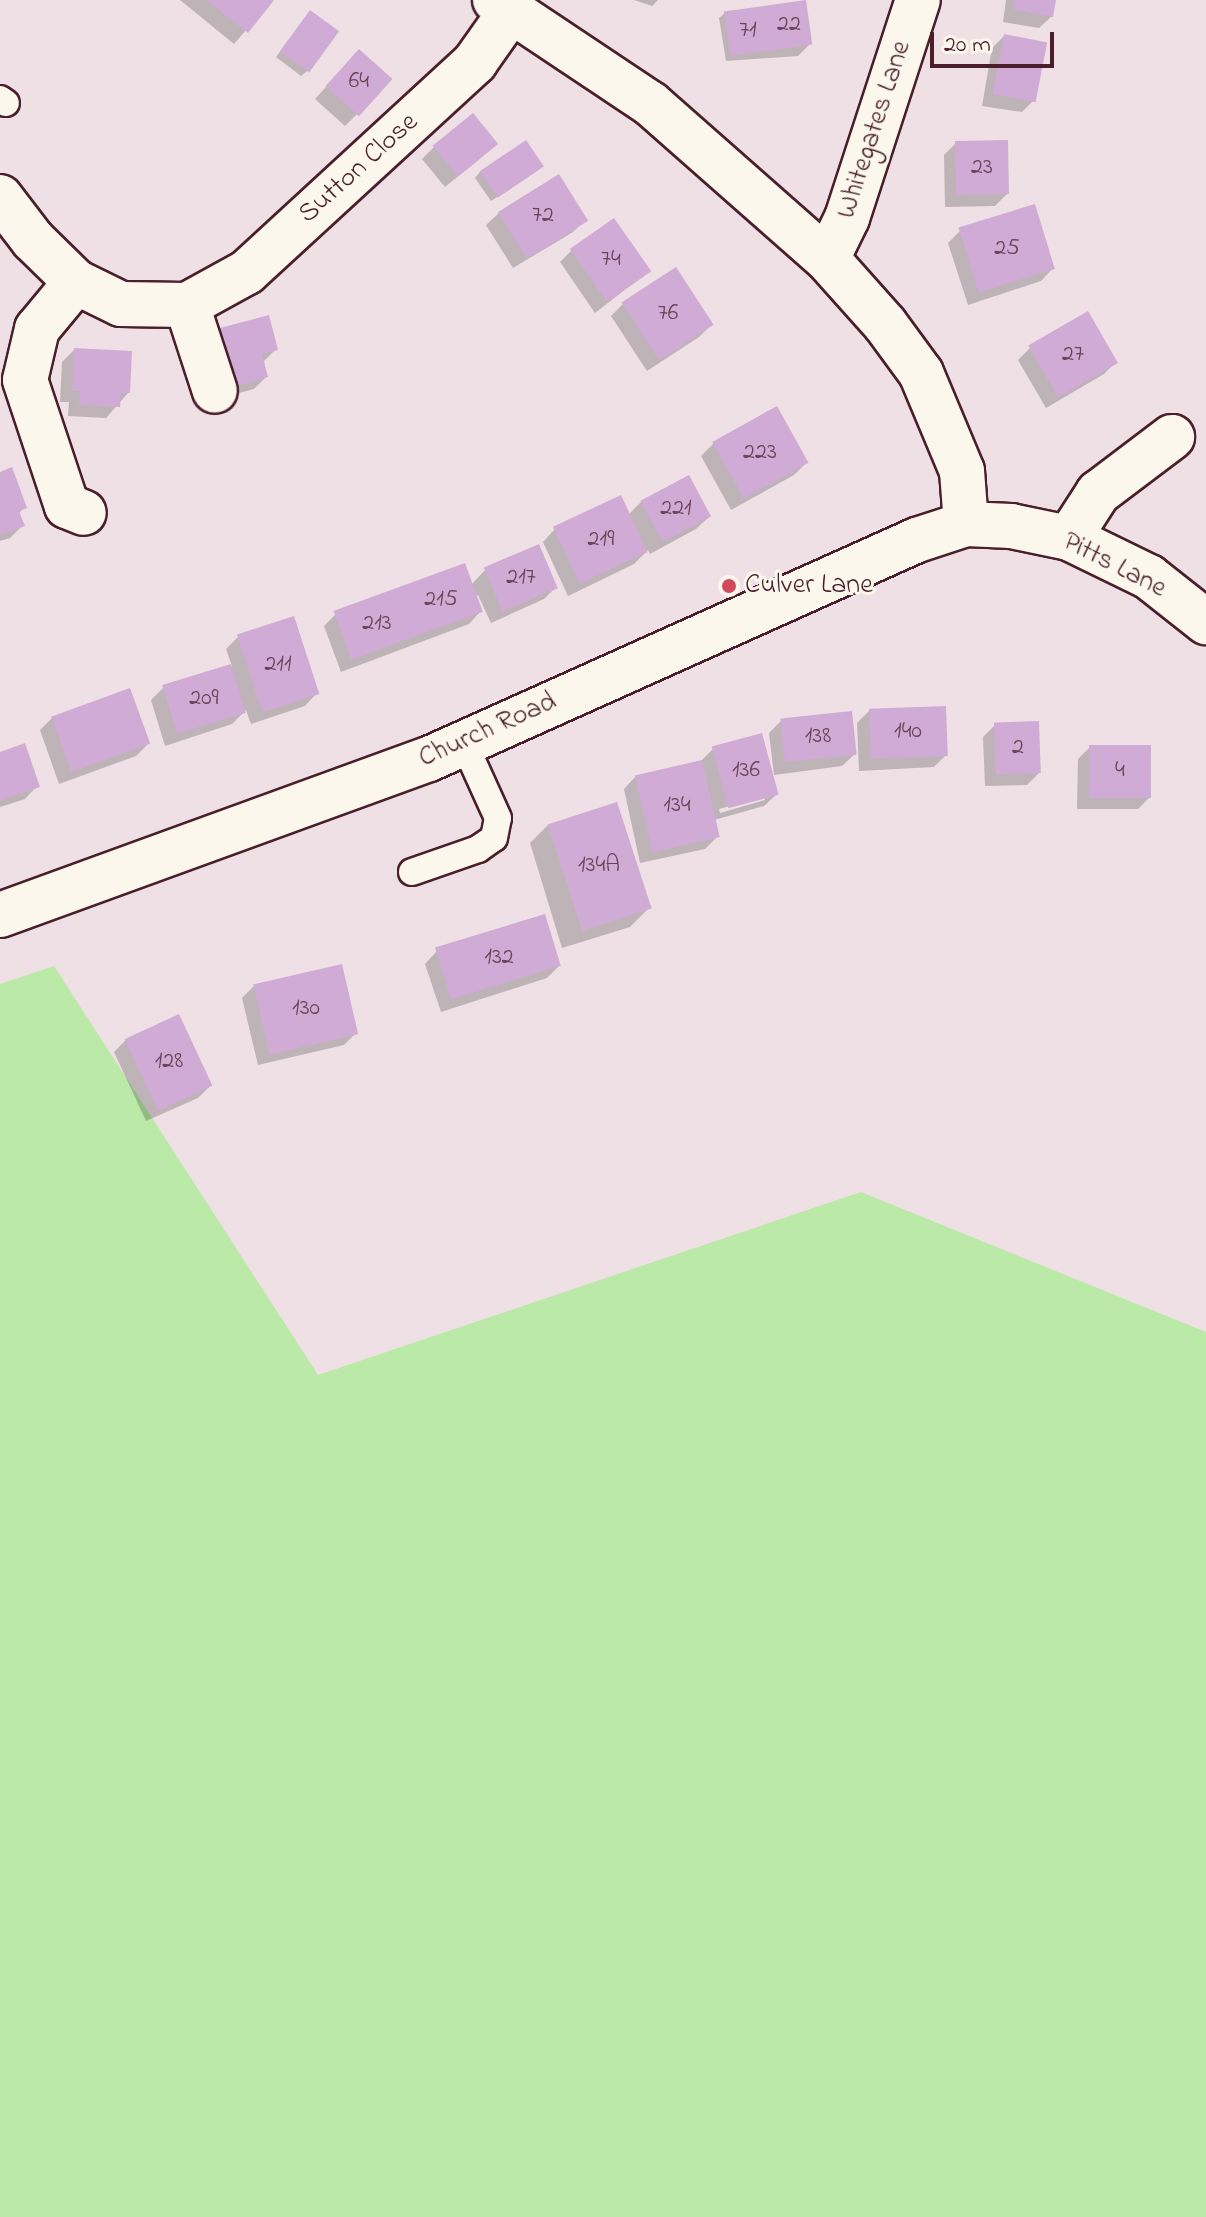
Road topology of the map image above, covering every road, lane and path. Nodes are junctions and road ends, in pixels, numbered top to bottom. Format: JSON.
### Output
{"nodes":[{"id":1,"x":918,"y":0,"type":"edge"},
{"id":2,"x":503,"y":6,"type":"edge"},
{"id":3,"x":0,"y":197,"type":"edge"},
{"id":4,"x":827,"y":259,"type":"junction"},
{"id":5,"x":76,"y":282,"type":"junction"},
{"id":6,"x":187,"y":305,"type":"junction"},
{"id":7,"x":215,"y":391,"type":"dead end"},
{"id":8,"x":1172,"y":437,"type":"dead end"},
{"id":9,"x":84,"y":513,"type":"dead end"},
{"id":10,"x":966,"y":524,"type":"junction"},
{"id":11,"x":1069,"y":538,"type":"junction"},
{"id":12,"x":1206,"y":622,"type":"edge"},
{"id":13,"x":464,"y":743,"type":"junction"},
{"id":14,"x":412,"y":872,"type":"dead end"},
{"id":15,"x":0,"y":915,"type":"edge"}],
"edges":[{"from":1,"to":4,"type":"street","name":"Whitegates Lane"},
{"from":2,"to":4,"type":"street"},
{"from":2,"to":6,"type":"street","name":"Sutton Close"},
{"from":3,"to":5,"type":"street","name":"Sutton Close"},
{"from":4,"to":10,"type":"street"},
{"from":5,"to":6,"type":"street","name":"Sutton Close"},
{"from":5,"to":9,"type":"street"},
{"from":6,"to":7,"type":"street"},
{"from":8,"to":11,"type":"street"},
{"from":10,"to":11,"type":"street","name":"Pitts Lane"},
{"from":10,"to":13,"type":"street","name":"Church Road"},
{"from":11,"to":12,"type":"street","name":"Pitts Lane"},
{"from":13,"to":14,"type":"lane"},
{"from":13,"to":15,"type":"street","name":"Church Road"}]}
